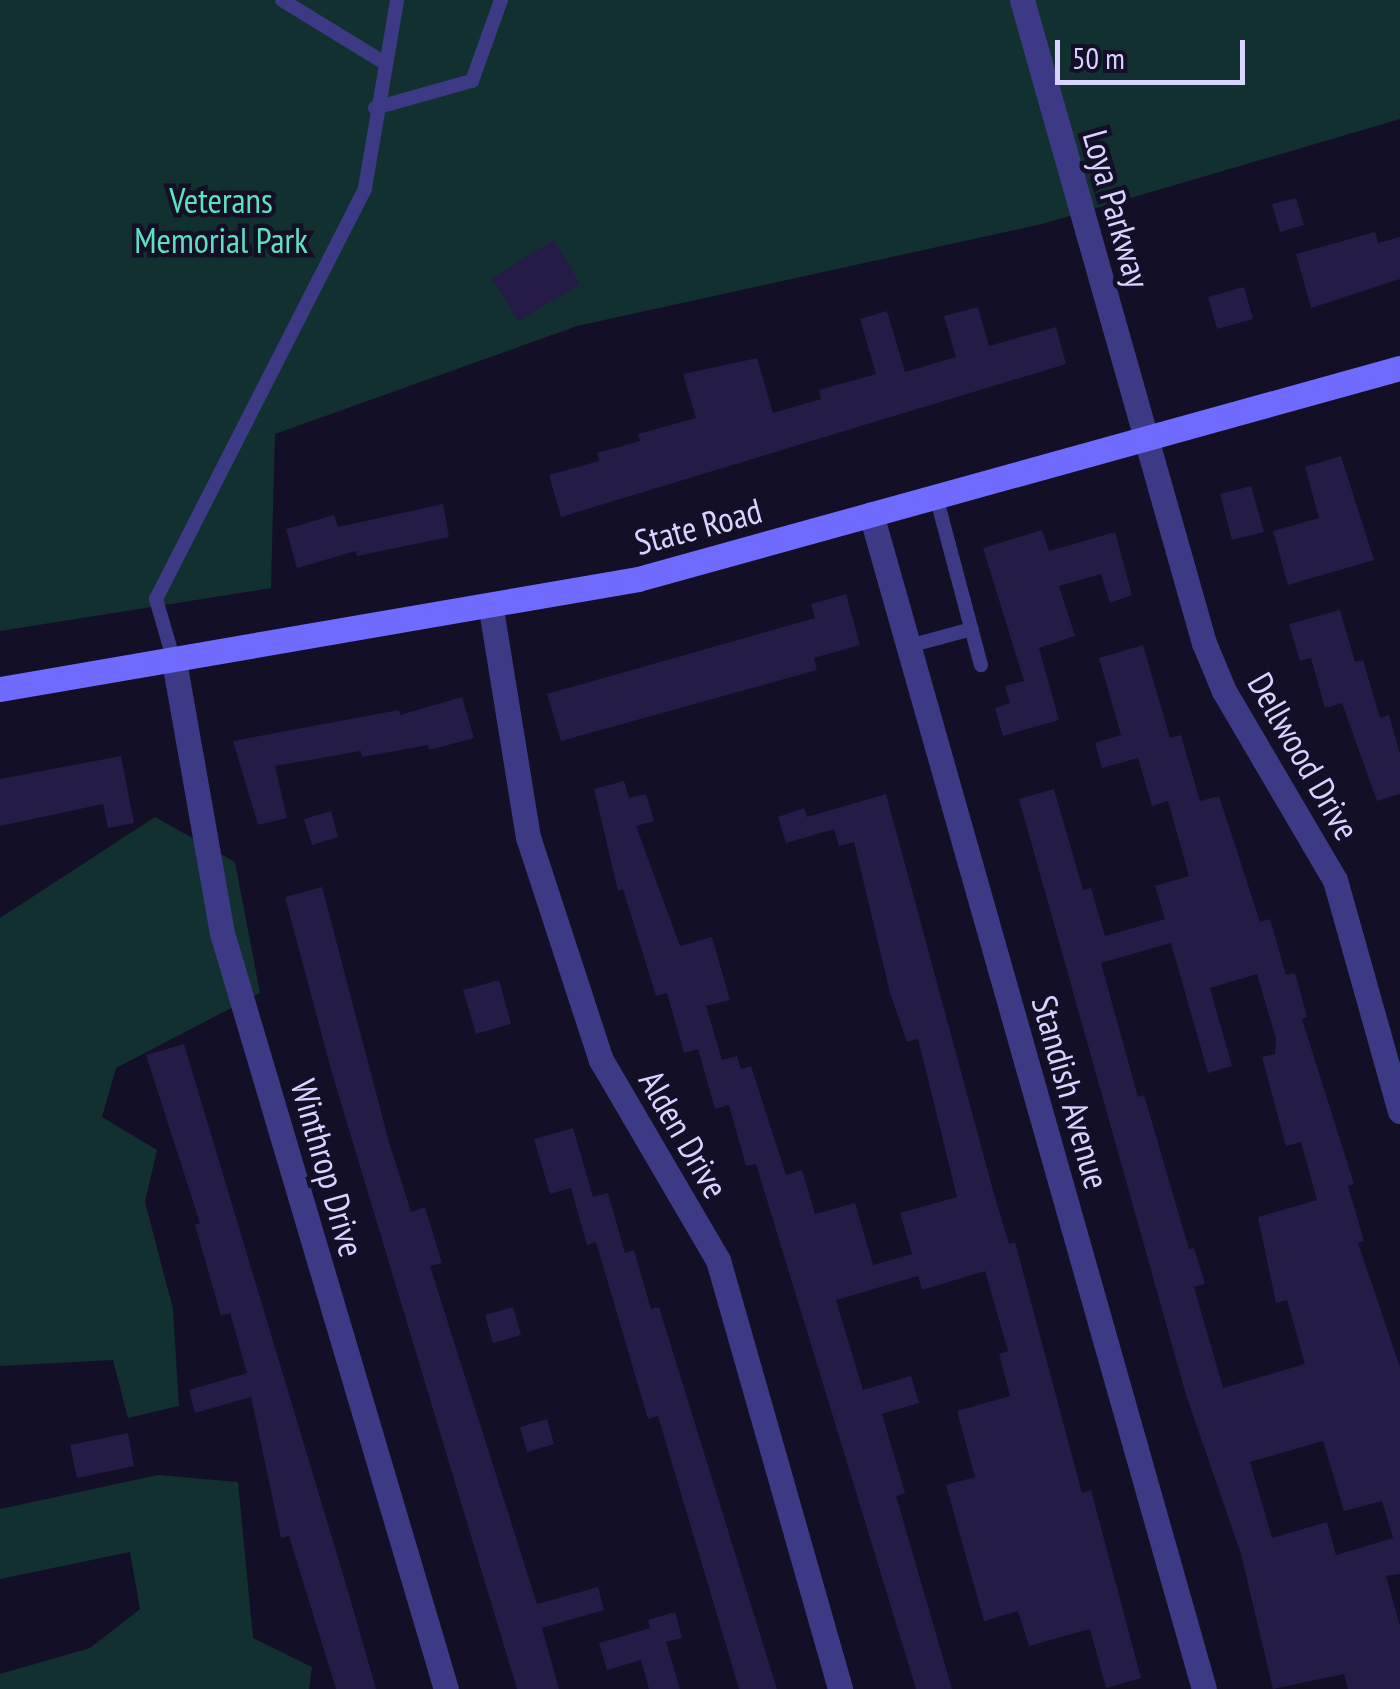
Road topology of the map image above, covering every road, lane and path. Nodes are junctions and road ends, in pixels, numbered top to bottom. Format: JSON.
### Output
{"nodes":[{"id":1,"x":282,"y":0,"type":"edge"},
{"id":2,"x":398,"y":0,"type":"edge"},
{"id":3,"x":501,"y":0,"type":"edge"},
{"id":4,"x":1022,"y":0,"type":"edge"},
{"id":5,"x":384,"y":63,"type":"junction"},
{"id":6,"x":376,"y":108,"type":"junction"},
{"id":7,"x":1400,"y":368,"type":"edge"},
{"id":8,"x":1148,"y":436,"type":"junction"},
{"id":9,"x":936,"y":496,"type":"junction"},
{"id":10,"x":872,"y":514,"type":"junction"},
{"id":11,"x":491,"y":609,"type":"junction"},
{"id":12,"x":972,"y":629,"type":"junction"},
{"id":13,"x":909,"y":646,"type":"junction"},
{"id":14,"x":174,"y":660,"type":"junction"},
{"id":15,"x":981,"y":664,"type":"dead end"},
{"id":16,"x":0,"y":689,"type":"edge"},
{"id":17,"x":1400,"y":1111,"type":"edge"},
{"id":18,"x":446,"y":1689,"type":"edge"},
{"id":19,"x":840,"y":1689,"type":"edge"},
{"id":20,"x":1204,"y":1689,"type":"edge"}],
"edges":[{"from":1,"to":5,"type":"lane"},
{"from":2,"to":5,"type":"lane"},
{"from":3,"to":6,"type":"lane"},
{"from":4,"to":8,"type":"street","name":"Loya Parkway"},
{"from":5,"to":6,"type":"lane"},
{"from":6,"to":14,"type":"lane"},
{"from":7,"to":8,"type":"main road","name":"State Road"},
{"from":8,"to":9,"type":"main road","name":"State Road"},
{"from":8,"to":17,"type":"street","name":"Dellwood Drive"},
{"from":9,"to":10,"type":"main road","name":"State Road"},
{"from":9,"to":12,"type":"lane"},
{"from":10,"to":11,"type":"main road","name":"State Road"},
{"from":10,"to":13,"type":"street","name":"Standish Avenue"},
{"from":11,"to":14,"type":"main road","name":"State Road"},
{"from":11,"to":19,"type":"street","name":"Alden Drive"},
{"from":12,"to":13,"type":"lane"},
{"from":12,"to":15,"type":"lane"},
{"from":13,"to":20,"type":"street","name":"Standish Avenue"},
{"from":14,"to":16,"type":"main road","name":"State Road"},
{"from":14,"to":18,"type":"street","name":"Winthrop Drive"}]}
